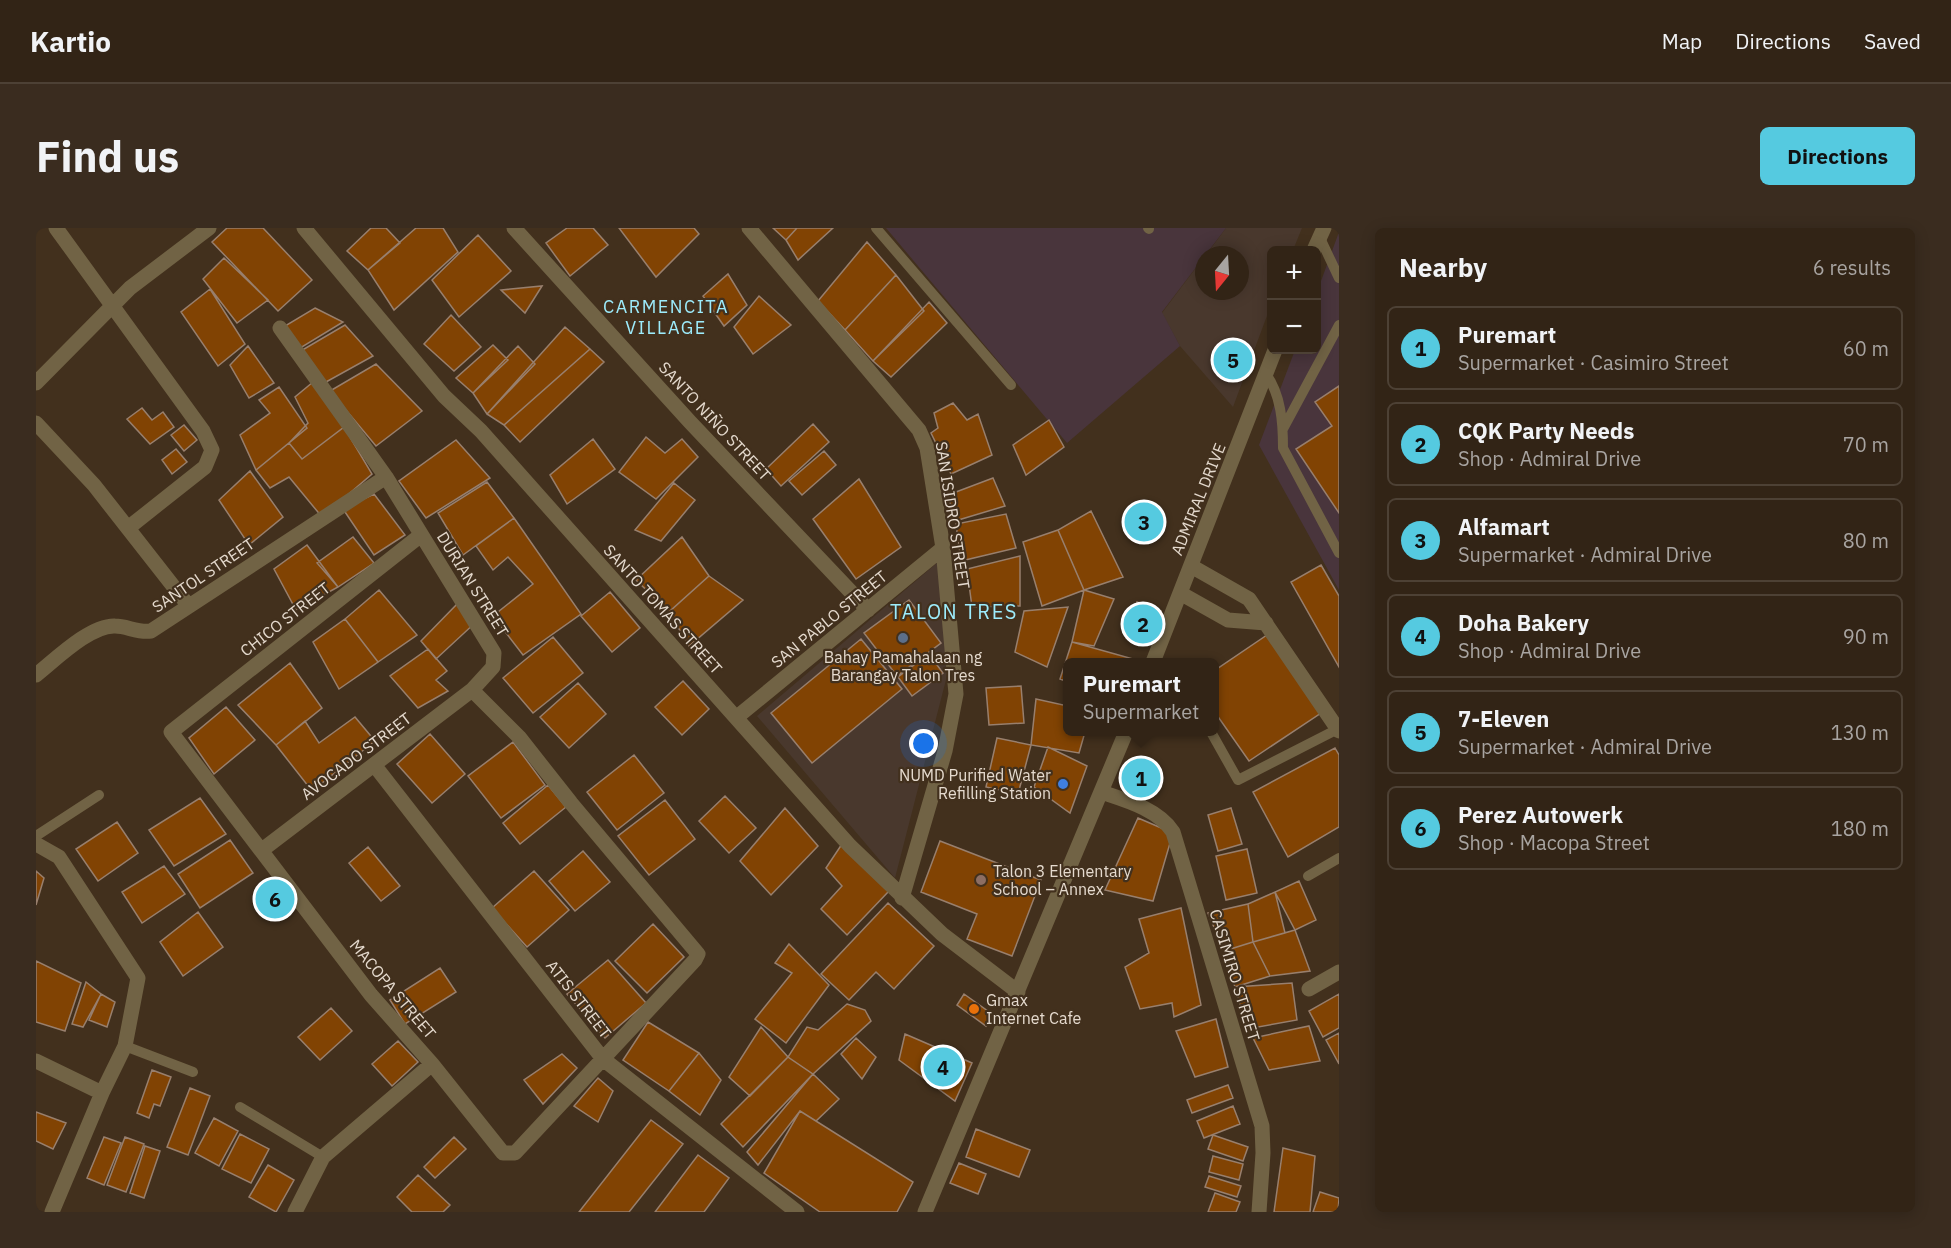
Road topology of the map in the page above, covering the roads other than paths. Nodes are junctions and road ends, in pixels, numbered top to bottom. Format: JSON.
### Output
{"nodes":[{"id":1,"x":56,"y":228,"type":"edge"},
{"id":2,"x":209,"y":228,"type":"edge"},
{"id":3,"x":304,"y":228,"type":"edge"},
{"id":4,"x":514,"y":228,"type":"edge"},
{"id":5,"x":749,"y":228,"type":"edge"},
{"id":6,"x":876,"y":228,"type":"edge"},
{"id":7,"x":1320,"y":239,"type":"edge"},
{"id":8,"x":1339,"y":278,"type":"edge"},
{"id":9,"x":112,"y":306,"type":"junction"},
{"id":10,"x":1339,"y":325,"type":"edge"},
{"id":11,"x":280,"y":328,"type":"dead end"},
{"id":12,"x":1274,"y":354,"type":"edge"},
{"id":13,"x":1266,"y":374,"type":"junction"},
{"id":14,"x":36,"y":383,"type":"edge"},
{"id":15,"x":1011,"y":385,"type":"dead end"},
{"id":16,"x":36,"y":423,"type":"edge"},
{"id":17,"x":1283,"y":429,"type":"junction"},
{"id":18,"x":386,"y":477,"type":"junction"},
{"id":19,"x":128,"y":528,"type":"junction"},
{"id":20,"x":421,"y":535,"type":"junction"},
{"id":21,"x":943,"y":548,"type":"junction"},
{"id":22,"x":1339,"y":553,"type":"edge"},
{"id":23,"x":1191,"y":566,"type":"junction"},
{"id":24,"x":1180,"y":593,"type":"junction"},
{"id":25,"x":188,"y":605,"type":"junction"},
{"id":26,"x":868,"y":610,"type":"junction"},
{"id":27,"x":1266,"y":622,"type":"junction"},
{"id":28,"x":1155,"y":658,"type":"edge"},
{"id":29,"x":36,"y":675,"type":"edge"},
{"id":30,"x":472,"y":690,"type":"junction"},
{"id":31,"x":737,"y":717,"type":"junction"},
{"id":32,"x":1338,"y":730,"type":"edge"},
{"id":33,"x":171,"y":732,"type":"joint"},
{"id":34,"x":1124,"y":736,"type":"edge"},
{"id":35,"x":1213,"y":736,"type":"edge"},
{"id":36,"x":375,"y":766,"type":"junction"},
{"id":37,"x":1101,"y":792,"type":"junction"},
{"id":38,"x":99,"y":795,"type":"dead end"},
{"id":39,"x":36,"y":836,"type":"edge"},
{"id":40,"x":36,"y":844,"type":"edge"},
{"id":41,"x":262,"y":850,"type":"junction"},
{"id":42,"x":1339,"y":858,"type":"edge"},
{"id":43,"x":1308,"y":876,"type":"dead end"},
{"id":44,"x":902,"y":898,"type":"junction"},
{"id":45,"x":1339,"y":972,"type":"edge"},
{"id":46,"x":1309,"y":989,"type":"dead end"},
{"id":47,"x":1018,"y":992,"type":"junction"},
{"id":48,"x":125,"y":1046,"type":"junction"},
{"id":49,"x":603,"y":1059,"type":"junction"},
{"id":50,"x":36,"y":1061,"type":"edge"},
{"id":51,"x":432,"y":1064,"type":"junction"},
{"id":52,"x":194,"y":1072,"type":"dead end"},
{"id":53,"x":102,"y":1093,"type":"junction"},
{"id":54,"x":240,"y":1107,"type":"dead end"},
{"id":55,"x":323,"y":1157,"type":"junction"},
{"id":56,"x":52,"y":1212,"type":"edge"},
{"id":57,"x":295,"y":1212,"type":"edge"},
{"id":58,"x":797,"y":1212,"type":"edge"},
{"id":59,"x":925,"y":1212,"type":"edge"},
{"id":60,"x":1259,"y":1212,"type":"edge"}],
"edges":[{"from":1,"to":9,"type":"street"},
{"from":2,"to":9,"type":"street"},
{"from":3,"to":31,"type":"street","name":"SANTO TOMAS STREET"},
{"from":4,"to":26,"type":"street","name":"SANTO NIÑO STREET"},
{"from":5,"to":21,"type":"street","name":"SAN ISIDRO STREET"},
{"from":6,"to":15,"type":"lane"},
{"from":7,"to":8,"type":"lane"},
{"from":9,"to":14,"type":"street"},
{"from":9,"to":19,"type":"street"},
{"from":10,"to":17,"type":"lane"},
{"from":11,"to":18,"type":"street","name":"DURIAN STREET"},
{"from":12,"to":13,"type":"street","name":"ADMIRAL DRIVE"},
{"from":13,"to":17,"type":"lane"},
{"from":13,"to":23,"type":"street","name":"ADMIRAL DRIVE"},
{"from":16,"to":19,"type":"street"},
{"from":17,"to":22,"type":"lane"},
{"from":18,"to":20,"type":"street","name":"DURIAN STREET"},
{"from":18,"to":25,"type":"street","name":"SANTOL STREET"},
{"from":19,"to":25,"type":"street"},
{"from":20,"to":30,"type":"street","name":"DURIAN STREET"},
{"from":20,"to":33,"type":"street","name":"CHICO STREET"},
{"from":21,"to":26,"type":"street","name":"SAN PABLO STREET"},
{"from":21,"to":44,"type":"street","name":"SAN ISIDRO STREET"},
{"from":23,"to":24,"type":"street","name":"ADMIRAL DRIVE"},
{"from":23,"to":27,"type":"street"},
{"from":24,"to":27,"type":"street"},
{"from":24,"to":28,"type":"street","name":"ADMIRAL DRIVE"},
{"from":25,"to":29,"type":"street","name":"SANTOL STREET"},
{"from":26,"to":31,"type":"street","name":"SAN PABLO STREET"},
{"from":27,"to":32,"type":"street"},
{"from":30,"to":36,"type":"street","name":"AVOCADO STREET"},
{"from":30,"to":49,"type":"street"},
{"from":31,"to":44,"type":"street","name":"SANTO TOMAS STREET"},
{"from":32,"to":35,"type":"lane"},
{"from":33,"to":41,"type":"street","name":"MACOPA STREET"},
{"from":34,"to":37,"type":"street"},
{"from":36,"to":41,"type":"street","name":"AVOCADO STREET"},
{"from":36,"to":49,"type":"street","name":"ATIS STREET"},
{"from":37,"to":47,"type":"street"},
{"from":37,"to":60,"type":"street","name":"CASIMIRO STREET"},
{"from":38,"to":39,"type":"lane"},
{"from":40,"to":48,"type":"street"},
{"from":41,"to":51,"type":"street","name":"MACOPA STREET"},
{"from":42,"to":43,"type":"lane"},
{"from":44,"to":47,"type":"street","name":"SANTO TOMAS STREET"},
{"from":45,"to":46,"type":"street"},
{"from":47,"to":59,"type":"street"},
{"from":48,"to":52,"type":"lane"},
{"from":48,"to":53,"type":"street"},
{"from":49,"to":51,"type":"street","name":"MACOPA STREET"},
{"from":49,"to":58,"type":"street","name":"ATIS STREET"},
{"from":50,"to":53,"type":"street"},
{"from":51,"to":55,"type":"street"},
{"from":53,"to":56,"type":"street"},
{"from":54,"to":55,"type":"lane"},
{"from":55,"to":57,"type":"street"}]}
